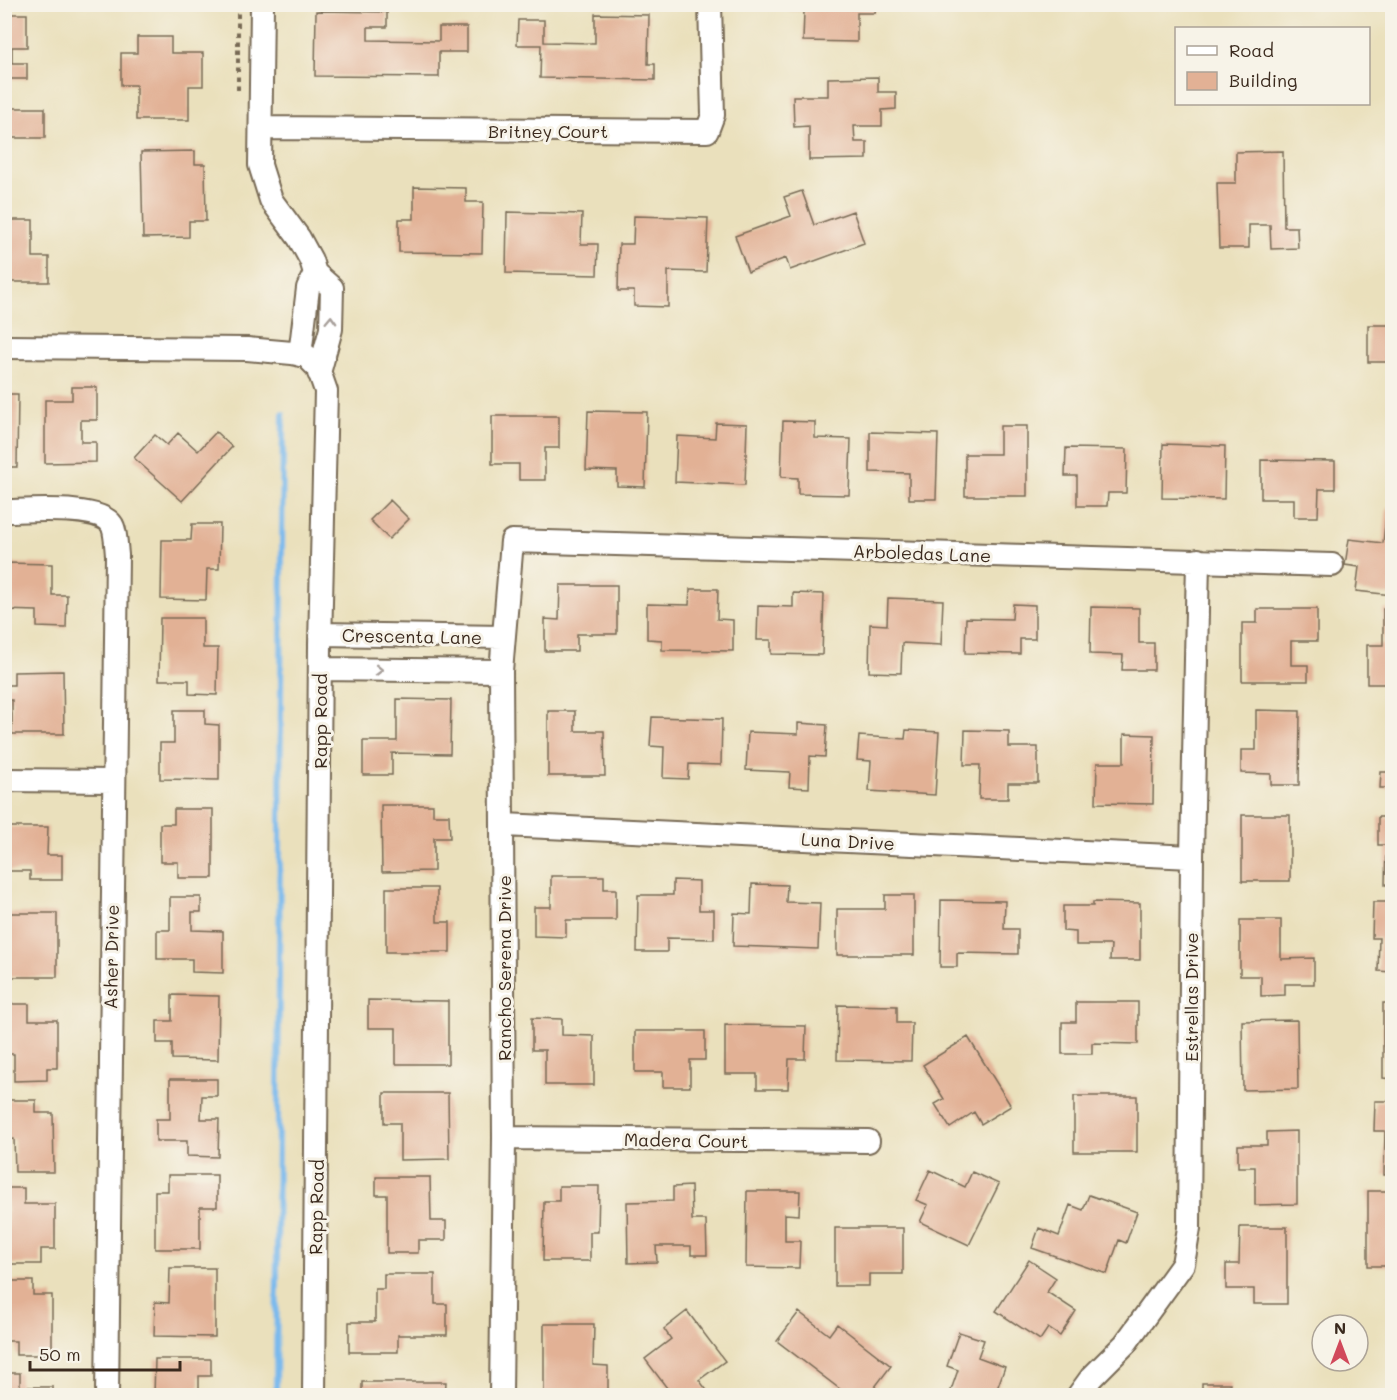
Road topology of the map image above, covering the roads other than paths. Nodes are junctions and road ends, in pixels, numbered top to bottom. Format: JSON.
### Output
{"nodes":[{"id":1,"x":262,"y":4,"type":"edge"},
{"id":2,"x":710,"y":4,"type":"edge"},
{"id":3,"x":261,"y":128,"type":"junction"},
{"id":4,"x":315,"y":273,"type":"junction"},
{"id":5,"x":4,"y":347,"type":"edge"},
{"id":6,"x":300,"y":355,"type":"junction"},
{"id":7,"x":319,"y":373,"type":"junction"},
{"id":8,"x":4,"y":511,"type":"edge"},
{"id":9,"x":512,"y":542,"type":"joint"},
{"id":10,"x":1198,"y":560,"type":"junction"},
{"id":11,"x":1332,"y":566,"type":"dead end"},
{"id":12,"x":321,"y":634,"type":"junction"},
{"id":13,"x":503,"y":637,"type":"junction"},
{"id":14,"x":320,"y":669,"type":"junction"},
{"id":15,"x":501,"y":671,"type":"junction"},
{"id":16,"x":4,"y":780,"type":"edge"},
{"id":17,"x":113,"y":781,"type":"junction"},
{"id":18,"x":504,"y":825,"type":"junction"},
{"id":19,"x":1192,"y":857,"type":"junction"},
{"id":20,"x":504,"y":1138,"type":"junction"},
{"id":21,"x":868,"y":1141,"type":"dead end"},
{"id":22,"x":107,"y":1395,"type":"edge"},
{"id":23,"x":314,"y":1395,"type":"edge"},
{"id":24,"x":501,"y":1395,"type":"edge"},
{"id":25,"x":1078,"y":1395,"type":"edge"}],
"edges":[{"from":1,"to":3,"type":"street"},
{"from":2,"to":3,"type":"street","name":"Britney Court"},
{"from":3,"to":4,"type":"street"},
{"from":4,"to":6,"type":"street"},
{"from":7,"to":4,"type":"street","one_way":true},
{"from":5,"to":6,"type":"street"},
{"from":6,"to":7,"type":"street"},
{"from":7,"to":12,"type":"street","name":"Rapp Road"},
{"from":8,"to":17,"type":"street","name":"Asher Drive"},
{"from":9,"to":10,"type":"street","name":"Arboledas Lane"},
{"from":9,"to":13,"type":"street","name":"Rancho Serena Drive"},
{"from":10,"to":11,"type":"street","name":"Arboledas Lane"},
{"from":10,"to":19,"type":"street","name":"Estrellas Drive"},
{"from":12,"to":13,"type":"street","name":"Crescenta Lane"},
{"from":12,"to":14,"type":"street","name":"Rapp Road"},
{"from":13,"to":15,"type":"street","name":"Rancho Serena Drive"},
{"from":14,"to":15,"type":"street","name":"Crescenta Lane","one_way":true},
{"from":14,"to":23,"type":"street","name":"Rapp Road"},
{"from":15,"to":18,"type":"street","name":"Rancho Serena Drive"},
{"from":16,"to":17,"type":"street"},
{"from":17,"to":22,"type":"street","name":"Asher Drive"},
{"from":18,"to":19,"type":"street","name":"Luna Drive"},
{"from":18,"to":20,"type":"street","name":"Rancho Serena Drive"},
{"from":19,"to":25,"type":"street","name":"Estrellas Drive"},
{"from":20,"to":21,"type":"street","name":"Madera Court"},
{"from":20,"to":24,"type":"street","name":"Rancho Serena Drive"}]}
